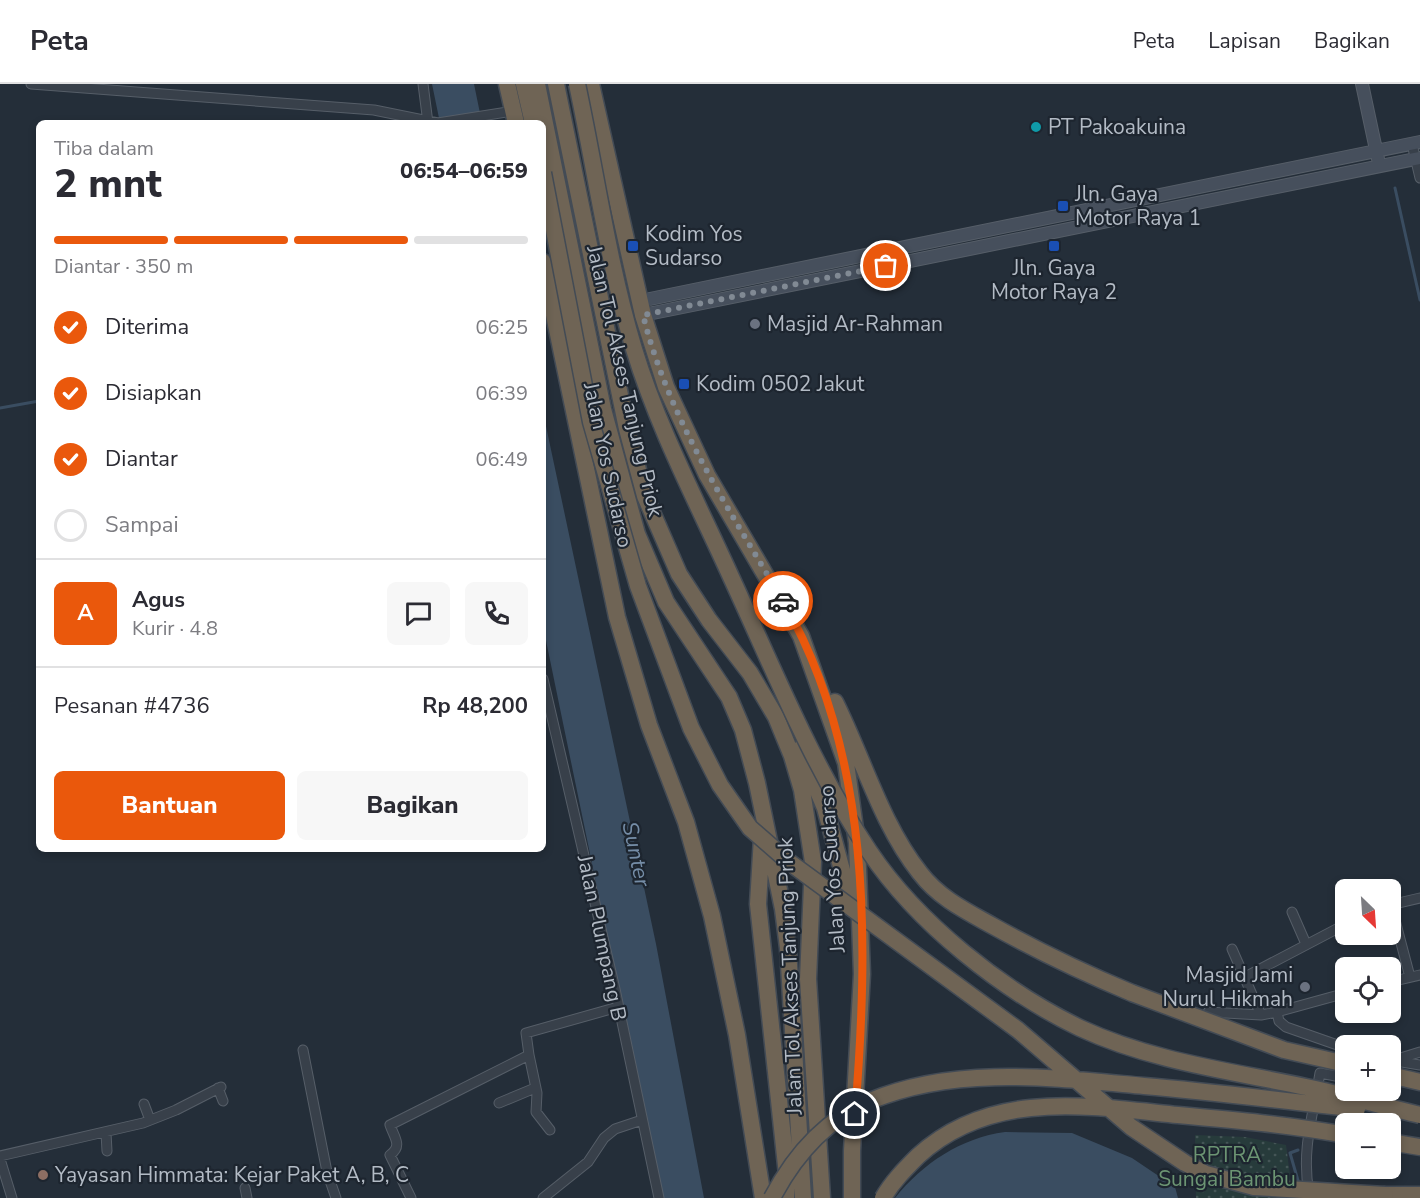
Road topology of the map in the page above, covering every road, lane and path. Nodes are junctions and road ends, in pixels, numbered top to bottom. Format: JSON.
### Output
{"nodes":[{"id":1,"x":31,"y":84,"type":"edge"},
{"id":2,"x":423,"y":84,"type":"edge"},
{"id":3,"x":507,"y":84,"type":"edge"},
{"id":4,"x":524,"y":84,"type":"edge"},
{"id":5,"x":537,"y":84,"type":"edge"},
{"id":6,"x":556,"y":84,"type":"edge"},
{"id":7,"x":577,"y":84,"type":"edge"},
{"id":8,"x":591,"y":84,"type":"edge"},
{"id":9,"x":1362,"y":84,"type":"edge"},
{"id":10,"x":514,"y":117,"type":"edge"},
{"id":11,"x":418,"y":120,"type":"edge"},
{"id":12,"x":427,"y":120,"type":"edge"},
{"id":13,"x":461,"y":120,"type":"edge"},
{"id":14,"x":532,"y":120,"type":"edge"},
{"id":15,"x":544,"y":120,"type":"edge"},
{"id":16,"x":546,"y":128,"type":"edge"},
{"id":17,"x":1416,"y":143,"type":"edge"},
{"id":18,"x":1377,"y":151,"type":"junction"},
{"id":19,"x":1418,"y":159,"type":"edge"},
{"id":20,"x":1380,"y":166,"type":"junction"},
{"id":21,"x":1420,"y":178,"type":"edge"},
{"id":22,"x":546,"y":189,"type":"edge"},
{"id":23,"x":1059,"y":215,"type":"junction"},
{"id":24,"x":1062,"y":230,"type":"junction"},
{"id":25,"x":546,"y":276,"type":"edge"},
{"id":26,"x":735,"y":282,"type":"junction"},
{"id":27,"x":738,"y":296,"type":"junction"},
{"id":28,"x":641,"y":308,"type":"junction"},
{"id":29,"x":801,"y":636,"type":"junction"},
{"id":30,"x":546,"y":692,"type":"edge"},
{"id":31,"x":776,"y":717,"type":"junction"},
{"id":32,"x":763,"y":815,"type":"junction"},
{"id":33,"x":1420,"y":898,"type":"edge"},
{"id":34,"x":1401,"y":903,"type":"edge"},
{"id":35,"x":1292,"y":912,"type":"dead end"},
{"id":36,"x":1335,"y":930,"type":"edge"},
{"id":37,"x":1401,"y":935,"type":"edge"},
{"id":38,"x":1306,"y":944,"type":"junction"},
{"id":39,"x":1232,"y":950,"type":"dead end"},
{"id":40,"x":862,"y":974,"type":"junction"},
{"id":41,"x":1415,"y":976,"type":"edge"},
{"id":42,"x":1245,"y":977,"type":"junction"},
{"id":43,"x":1335,"y":996,"type":"edge"},
{"id":44,"x":618,"y":1007,"type":"junction"},
{"id":45,"x":1208,"y":1012,"type":"dead end"},
{"id":46,"x":1277,"y":1012,"type":"junction"},
{"id":47,"x":1261,"y":1015,"type":"junction"},
{"id":48,"x":1326,"y":1043,"type":"junction"},
{"id":49,"x":1335,"y":1045,"type":"edge"},
{"id":50,"x":303,"y":1050,"type":"dead end"},
{"id":51,"x":1420,"y":1052,"type":"edge"},
{"id":52,"x":529,"y":1055,"type":"junction"},
{"id":53,"x":1401,"y":1061,"type":"edge"},
{"id":54,"x":1335,"y":1062,"type":"edge"},
{"id":55,"x":1420,"y":1065,"type":"edge"},
{"id":56,"x":1401,"y":1066,"type":"edge"},
{"id":57,"x":1401,"y":1072,"type":"edge"},
{"id":58,"x":1320,"y":1073,"type":"junction"},
{"id":59,"x":1335,"y":1076,"type":"edge"},
{"id":60,"x":1420,"y":1082,"type":"edge"},
{"id":61,"x":536,"y":1088,"type":"junction"},
{"id":62,"x":223,"y":1101,"type":"dead end"},
{"id":63,"x":499,"y":1103,"type":"dead end"},
{"id":64,"x":144,"y":1104,"type":"dead end"},
{"id":65,"x":1420,"y":1115,"type":"edge"},
{"id":66,"x":150,"y":1120,"type":"junction"},
{"id":67,"x":642,"y":1120,"type":"junction"},
{"id":68,"x":550,"y":1130,"type":"dead end"},
{"id":69,"x":106,"y":1133,"type":"junction"},
{"id":70,"x":1335,"y":1133,"type":"edge"},
{"id":71,"x":1401,"y":1144,"type":"edge"},
{"id":72,"x":1420,"y":1147,"type":"edge"},
{"id":73,"x":107,"y":1151,"type":"dead end"},
{"id":74,"x":0,"y":1158,"type":"edge"},
{"id":75,"x":245,"y":1188,"type":"dead end"},
{"id":76,"x":1420,"y":1195,"type":"edge"},
{"id":77,"x":1379,"y":1196,"type":"edge"},
{"id":78,"x":12,"y":1198,"type":"edge"},
{"id":79,"x":247,"y":1198,"type":"edge"},
{"id":80,"x":336,"y":1198,"type":"edge"},
{"id":81,"x":411,"y":1198,"type":"edge"},
{"id":82,"x":543,"y":1198,"type":"edge"},
{"id":83,"x":659,"y":1198,"type":"edge"},
{"id":84,"x":763,"y":1198,"type":"edge"},
{"id":85,"x":772,"y":1198,"type":"edge"},
{"id":86,"x":786,"y":1198,"type":"edge"},
{"id":87,"x":803,"y":1198,"type":"edge"},
{"id":88,"x":822,"y":1198,"type":"edge"},
{"id":89,"x":852,"y":1198,"type":"edge"},
{"id":90,"x":883,"y":1198,"type":"edge"},
{"id":91,"x":1310,"y":1198,"type":"edge"}],
"edges":[{"from":1,"to":11,"type":"street"},
{"from":2,"to":12,"type":"street"},
{"from":3,"to":10,"type":"highway"},
{"from":4,"to":14,"type":"highway"},
{"from":5,"to":15,"type":"highway","name":"Jalan Tol Akses Tanjung Priok"},
{"from":6,"to":31,"type":"highway","name":"Jalan Tol Akses Tanjung Priok"},
{"from":7,"to":65,"type":"highway","bridge":true},
{"from":8,"to":28,"type":"highway","name":"Jalan Yos Sudarso"},
{"from":9,"to":18,"type":"street"},
{"from":10,"to":13,"type":"street"},
{"from":16,"to":32,"type":"highway","name":"Jalan Tol Akses Tanjung Priok"},
{"from":17,"to":18,"type":"street"},
{"from":17,"to":19,"type":"street"},
{"from":18,"to":20,"type":"street"},
{"from":18,"to":23,"type":"street"},
{"from":19,"to":20,"type":"street"},
{"from":19,"to":21,"type":"street"},
{"from":20,"to":24,"type":"street"},
{"from":22,"to":77,"type":"highway","bridge":true},
{"from":23,"to":24,"type":"street"},
{"from":23,"to":26,"type":"street"},
{"from":24,"to":27,"type":"street"},
{"from":25,"to":84,"type":"highway","name":"Jalan Yos Sudarso"},
{"from":26,"to":27,"type":"street"},
{"from":26,"to":28,"type":"street"},
{"from":27,"to":28,"type":"street"},
{"from":28,"to":29,"type":"highway","name":"Jalan Yos Sudarso"},
{"from":29,"to":40,"type":"highway","name":"Jalan Yos Sudarso"},
{"from":29,"to":54,"type":"highway","bridge":true},
{"from":30,"to":44,"type":"street","name":"Jalan Plumpang B"},
{"from":31,"to":40,"type":"highway"},
{"from":31,"to":88,"type":"highway","name":"Jalan Tol Akses Tanjung Priok"},
{"from":32,"to":86,"type":"highway"},
{"from":32,"to":87,"type":"highway","name":"Jalan Tol Akses Tanjung Priok"},
{"from":33,"to":34,"type":"street"},
{"from":35,"to":38,"type":"street"},
{"from":36,"to":38,"type":"street"},
{"from":37,"to":41,"type":"street"},
{"from":38,"to":42,"type":"street"},
{"from":39,"to":42,"type":"street"},
{"from":40,"to":89,"type":"highway","name":"Jalan Yos Sudarso"},
{"from":42,"to":47,"type":"street"},
{"from":43,"to":46,"type":"street"},
{"from":44,"to":52,"type":"street"},
{"from":44,"to":67,"type":"street","name":"Jalan Plumpang B"},
{"from":45,"to":47,"type":"street"},
{"from":46,"to":47,"type":"street"},
{"from":46,"to":48,"type":"street"},
{"from":48,"to":49,"type":"street"},
{"from":48,"to":58,"type":"street"},
{"from":50,"to":80,"type":"street"},
{"from":51,"to":53,"type":"street"},
{"from":52,"to":61,"type":"street"},
{"from":52,"to":81,"type":"street"},
{"from":55,"to":56,"type":"street"},
{"from":57,"to":60,"type":"highway"},
{"from":58,"to":59,"type":"street"},
{"from":58,"to":91,"type":"street"},
{"from":61,"to":63,"type":"street"},
{"from":61,"to":68,"type":"street"},
{"from":62,"to":66,"type":"street"},
{"from":64,"to":66,"type":"street"},
{"from":65,"to":85,"type":"highway","bridge":true},
{"from":66,"to":69,"type":"street"},
{"from":67,"to":82,"type":"street"},
{"from":67,"to":83,"type":"street","name":"Jalan Plumpang B"},
{"from":69,"to":73,"type":"street"},
{"from":69,"to":74,"type":"street"},
{"from":70,"to":90,"type":"highway","bridge":true},
{"from":71,"to":72,"type":"highway"},
{"from":74,"to":78,"type":"street"},
{"from":75,"to":79,"type":"street"},
{"from":76,"to":77,"type":"highway"}]}
